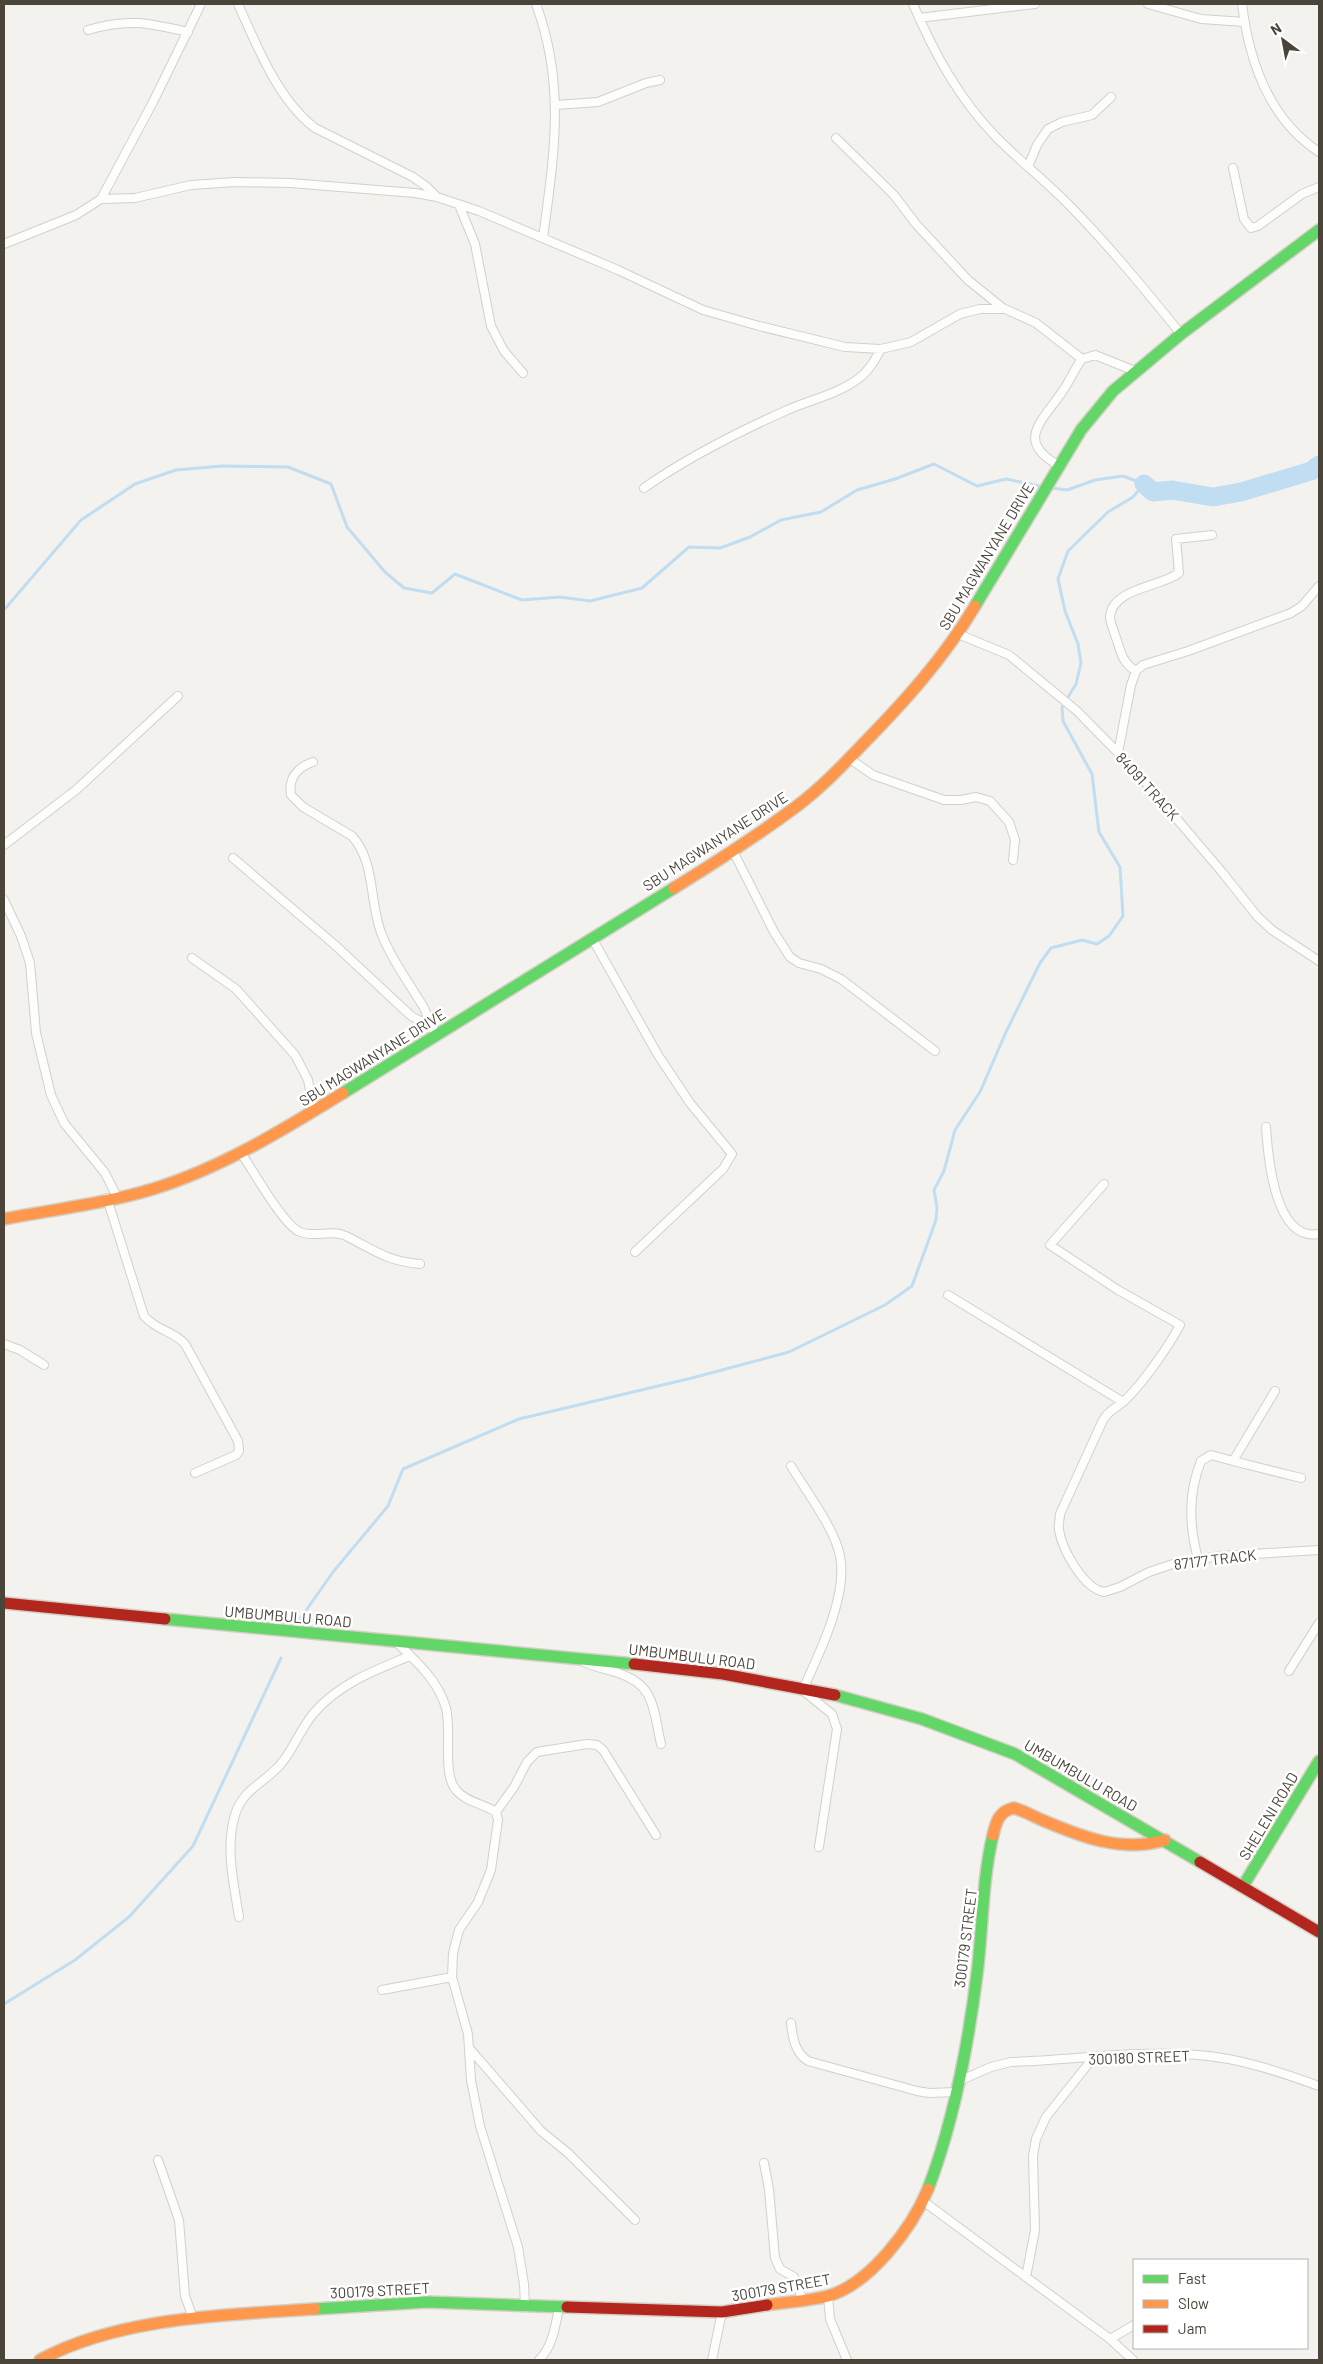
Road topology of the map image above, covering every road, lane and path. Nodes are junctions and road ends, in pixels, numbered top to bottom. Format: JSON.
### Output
{"nodes":[{"id":1,"x":201,"y":4,"type":"edge"},
{"id":2,"x":238,"y":4,"type":"edge"},
{"id":3,"x":536,"y":4,"type":"edge"},
{"id":4,"x":913,"y":4,"type":"edge"},
{"id":5,"x":1035,"y":4,"type":"edge"},
{"id":6,"x":1148,"y":4,"type":"edge"},
{"id":7,"x":1242,"y":4,"type":"edge"},
{"id":8,"x":919,"y":18,"type":"junction"},
{"id":9,"x":1245,"y":22,"type":"junction"},
{"id":10,"x":88,"y":30,"type":"dead end"},
{"id":11,"x":188,"y":32,"type":"junction"},
{"id":12,"x":660,"y":80,"type":"dead end"},
{"id":13,"x":1111,"y":97,"type":"dead end"},
{"id":14,"x":556,"y":105,"type":"junction"},
{"id":15,"x":836,"y":138,"type":"dead end"},
{"id":16,"x":1319,"y":152,"type":"edge"},
{"id":17,"x":1028,"y":167,"type":"junction"},
{"id":18,"x":1233,"y":168,"type":"dead end"},
{"id":19,"x":1319,"y":187,"type":"edge"},
{"id":20,"x":437,"y":197,"type":"junction"},
{"id":21,"x":101,"y":199,"type":"junction"},
{"id":22,"x":460,"y":204,"type":"junction"},
{"id":23,"x":1319,"y":230,"type":"edge"},
{"id":24,"x":543,"y":238,"type":"junction"},
{"id":25,"x":4,"y":244,"type":"edge"},
{"id":26,"x":1005,"y":309,"type":"junction"},
{"id":27,"x":1181,"y":334,"type":"junction"},
{"id":28,"x":881,"y":349,"type":"junction"},
{"id":29,"x":1082,"y":359,"type":"junction"},
{"id":30,"x":1135,"y":371,"type":"junction"},
{"id":31,"x":523,"y":374,"type":"dead end"},
{"id":32,"x":1056,"y":469,"type":"junction"},
{"id":33,"x":644,"y":488,"type":"dead end"},
{"id":34,"x":1212,"y":534,"type":"dead end"},
{"id":35,"x":1319,"y":586,"type":"edge"},
{"id":36,"x":958,"y":634,"type":"junction"},
{"id":37,"x":1136,"y":671,"type":"junction"},
{"id":38,"x":178,"y":696,"type":"dead end"},
{"id":39,"x":1118,"y":753,"type":"junction"},
{"id":40,"x":850,"y":759,"type":"junction"},
{"id":41,"x":313,"y":762,"type":"dead end"},
{"id":42,"x":4,"y":845,"type":"edge"},
{"id":43,"x":733,"y":851,"type":"junction"},
{"id":44,"x":233,"y":858,"type":"dead end"},
{"id":45,"x":1013,"y":860,"type":"dead end"},
{"id":46,"x":4,"y":900,"type":"edge"},
{"id":47,"x":592,"y":938,"type":"junction"},
{"id":48,"x":192,"y":958,"type":"dead end"},
{"id":49,"x":1319,"y":961,"type":"edge"},
{"id":50,"x":426,"y":1023,"type":"junction"},
{"id":51,"x":437,"y":1034,"type":"junction"},
{"id":52,"x":935,"y":1051,"type":"dead end"},
{"id":53,"x":314,"y":1110,"type":"junction"},
{"id":54,"x":1266,"y":1127,"type":"dead end"},
{"id":55,"x":241,"y":1152,"type":"junction"},
{"id":56,"x":1104,"y":1184,"type":"dead end"},
{"id":57,"x":112,"y":1198,"type":"junction"},
{"id":58,"x":4,"y":1219,"type":"edge"},
{"id":59,"x":1319,"y":1234,"type":"edge"},
{"id":60,"x":635,"y":1252,"type":"dead end"},
{"id":61,"x":420,"y":1264,"type":"dead end"},
{"id":62,"x":948,"y":1295,"type":"dead end"},
{"id":63,"x":4,"y":1344,"type":"edge"},
{"id":64,"x":44,"y":1365,"type":"dead end"},
{"id":65,"x":1275,"y":1391,"type":"dead end"},
{"id":66,"x":1123,"y":1402,"type":"junction"},
{"id":67,"x":1233,"y":1461,"type":"junction"},
{"id":68,"x":791,"y":1466,"type":"dead end"},
{"id":69,"x":195,"y":1473,"type":"dead end"},
{"id":70,"x":1301,"y":1478,"type":"dead end"},
{"id":71,"x":1319,"y":1550,"type":"edge"},
{"id":72,"x":1198,"y":1559,"type":"junction"},
{"id":73,"x":4,"y":1603,"type":"edge"},
{"id":74,"x":1319,"y":1623,"type":"edge"},
{"id":75,"x":395,"y":1641,"type":"junction"},
{"id":76,"x":410,"y":1656,"type":"junction"},
{"id":77,"x":576,"y":1658,"type":"junction"},
{"id":78,"x":1289,"y":1671,"type":"dead end"},
{"id":79,"x":802,"y":1687,"type":"junction"},
{"id":80,"x":661,"y":1744,"type":"dead end"},
{"id":81,"x":1319,"y":1761,"type":"edge"},
{"id":82,"x":496,"y":1812,"type":"junction"},
{"id":83,"x":656,"y":1835,"type":"dead end"},
{"id":84,"x":1165,"y":1840,"type":"junction"},
{"id":85,"x":819,"y":1847,"type":"dead end"},
{"id":86,"x":1243,"y":1886,"type":"junction"},
{"id":87,"x":239,"y":1917,"type":"dead end"},
{"id":88,"x":1319,"y":1932,"type":"edge"},
{"id":89,"x":452,"y":1977,"type":"junction"},
{"id":90,"x":382,"y":1990,"type":"dead end"},
{"id":91,"x":791,"y":2022,"type":"dead end"},
{"id":92,"x":470,"y":2049,"type":"junction"},
{"id":93,"x":1093,"y":2058,"type":"junction"},
{"id":94,"x":1319,"y":2086,"type":"edge"},
{"id":95,"x":957,"y":2087,"type":"junction"},
{"id":96,"x":158,"y":2160,"type":"dead end"},
{"id":97,"x":764,"y":2164,"type":"dead end"},
{"id":98,"x":924,"y":2202,"type":"junction"},
{"id":99,"x":635,"y":2220,"type":"dead end"},
{"id":100,"x":1026,"y":2277,"type":"junction"},
{"id":101,"x":828,"y":2296,"type":"junction"},
{"id":102,"x":803,"y":2301,"type":"junction"},
{"id":103,"x":525,"y":2307,"type":"junction"},
{"id":104,"x":559,"y":2308,"type":"junction"},
{"id":105,"x":722,"y":2312,"type":"junction"},
{"id":106,"x":193,"y":2318,"type":"junction"},
{"id":107,"x":1133,"y":2326,"type":"edge"},
{"id":108,"x":1110,"y":2339,"type":"junction"},
{"id":109,"x":40,"y":2360,"type":"edge"},
{"id":110,"x":539,"y":2360,"type":"edge"},
{"id":111,"x":712,"y":2360,"type":"edge"},
{"id":112,"x":847,"y":2360,"type":"edge"},
{"id":113,"x":1133,"y":2360,"type":"edge"}],
"edges":[{"from":1,"to":11,"type":"street"},
{"from":2,"to":20,"type":"street"},
{"from":3,"to":14,"type":"street"},
{"from":4,"to":8,"type":"street"},
{"from":5,"to":8,"type":"street"},
{"from":6,"to":9,"type":"street"},
{"from":7,"to":9,"type":"street"},
{"from":8,"to":17,"type":"street"},
{"from":9,"to":16,"type":"street"},
{"from":10,"to":11,"type":"street"},
{"from":11,"to":21,"type":"street"},
{"from":12,"to":14,"type":"street"},
{"from":13,"to":17,"type":"street"},
{"from":14,"to":24,"type":"street"},
{"from":15,"to":26,"type":"street"},
{"from":17,"to":27,"type":"street"},
{"from":18,"to":19,"type":"street"},
{"from":20,"to":21,"type":"street"},
{"from":20,"to":22,"type":"street"},
{"from":21,"to":25,"type":"street"},
{"from":22,"to":24,"type":"street"},
{"from":22,"to":31,"type":"street"},
{"from":23,"to":27,"type":"main road","name":"SBU MAGWANYANE DRIVE"},
{"from":24,"to":28,"type":"street"},
{"from":26,"to":28,"type":"street"},
{"from":26,"to":29,"type":"street"},
{"from":27,"to":30,"type":"main road","name":"SBU MAGWANYANE DRIVE"},
{"from":28,"to":33,"type":"street"},
{"from":29,"to":30,"type":"street"},
{"from":29,"to":32,"type":"street"},
{"from":30,"to":32,"type":"main road","name":"SBU MAGWANYANE DRIVE"},
{"from":32,"to":36,"type":"main road","name":"SBU MAGWANYANE DRIVE"},
{"from":34,"to":37,"type":"street"},
{"from":35,"to":37,"type":"street"},
{"from":36,"to":39,"type":"street","name":"84091 TRACK"},
{"from":36,"to":40,"type":"main road","name":"SBU MAGWANYANE DRIVE"},
{"from":37,"to":39,"type":"street"},
{"from":38,"to":42,"type":"street"},
{"from":39,"to":49,"type":"street","name":"84091 TRACK"},
{"from":40,"to":43,"type":"main road","name":"SBU MAGWANYANE DRIVE"},
{"from":40,"to":45,"type":"street"},
{"from":41,"to":50,"type":"street"},
{"from":43,"to":47,"type":"main road","name":"SBU MAGWANYANE DRIVE"},
{"from":43,"to":52,"type":"street"},
{"from":44,"to":50,"type":"street"},
{"from":46,"to":57,"type":"street"},
{"from":47,"to":51,"type":"main road","name":"SBU MAGWANYANE DRIVE"},
{"from":47,"to":60,"type":"street"},
{"from":48,"to":53,"type":"street"},
{"from":50,"to":51,"type":"street"},
{"from":51,"to":53,"type":"main road","name":"SBU MAGWANYANE DRIVE"},
{"from":53,"to":55,"type":"main road","name":"SBU MAGWANYANE DRIVE"},
{"from":54,"to":59,"type":"street"},
{"from":55,"to":57,"type":"main road","name":"SBU MAGWANYANE DRIVE"},
{"from":55,"to":61,"type":"street"},
{"from":56,"to":66,"type":"street"},
{"from":57,"to":58,"type":"main road","name":"SBU MAGWANYANE DRIVE"},
{"from":57,"to":69,"type":"street"},
{"from":62,"to":66,"type":"street"},
{"from":63,"to":64,"type":"street"},
{"from":65,"to":67,"type":"street"},
{"from":66,"to":72,"type":"street","name":"87177 TRACK"},
{"from":67,"to":70,"type":"street"},
{"from":67,"to":72,"type":"street"},
{"from":68,"to":79,"type":"street"},
{"from":71,"to":72,"type":"street","name":"87177 TRACK"},
{"from":73,"to":75,"type":"main road","name":"UMBUMBULU ROAD"},
{"from":74,"to":78,"type":"street"},
{"from":75,"to":76,"type":"street"},
{"from":75,"to":77,"type":"main road","name":"UMBUMBULU ROAD"},
{"from":76,"to":82,"type":"street"},
{"from":76,"to":87,"type":"street"},
{"from":77,"to":79,"type":"main road","name":"UMBUMBULU ROAD"},
{"from":77,"to":80,"type":"street"},
{"from":79,"to":84,"type":"main road","name":"UMBUMBULU ROAD"},
{"from":79,"to":85,"type":"street"},
{"from":81,"to":86,"type":"main road","name":"SHELENI ROAD"},
{"from":82,"to":83,"type":"street"},
{"from":82,"to":89,"type":"street"},
{"from":84,"to":86,"type":"main road","name":"UMBUMBULU ROAD"},
{"from":84,"to":95,"type":"main road","name":"300179 STREET"},
{"from":86,"to":88,"type":"main road","name":"UMBUMBULU ROAD"},
{"from":89,"to":90,"type":"street"},
{"from":89,"to":92,"type":"street"},
{"from":91,"to":95,"type":"street"},
{"from":92,"to":99,"type":"street"},
{"from":92,"to":103,"type":"street"},
{"from":93,"to":94,"type":"street","name":"300180 STREET"},
{"from":93,"to":95,"type":"street","name":"300180 STREET"},
{"from":93,"to":100,"type":"street"},
{"from":95,"to":98,"type":"main road","name":"300179 STREET"},
{"from":96,"to":106,"type":"street"},
{"from":97,"to":102,"type":"street"},
{"from":98,"to":100,"type":"street"},
{"from":98,"to":101,"type":"main road","name":"300179 STREET"},
{"from":100,"to":108,"type":"street"},
{"from":101,"to":102,"type":"main road","name":"300179 STREET"},
{"from":101,"to":112,"type":"street"},
{"from":102,"to":105,"type":"main road","name":"300179 STREET"},
{"from":103,"to":104,"type":"main road","name":"300179 STREET"},
{"from":103,"to":106,"type":"main road","name":"300179 STREET"},
{"from":104,"to":105,"type":"main road","name":"300179 STREET"},
{"from":104,"to":110,"type":"street"},
{"from":105,"to":111,"type":"street"},
{"from":106,"to":109,"type":"main road","name":"300179 STREET"},
{"from":107,"to":108,"type":"street"},
{"from":108,"to":113,"type":"street"}]}
